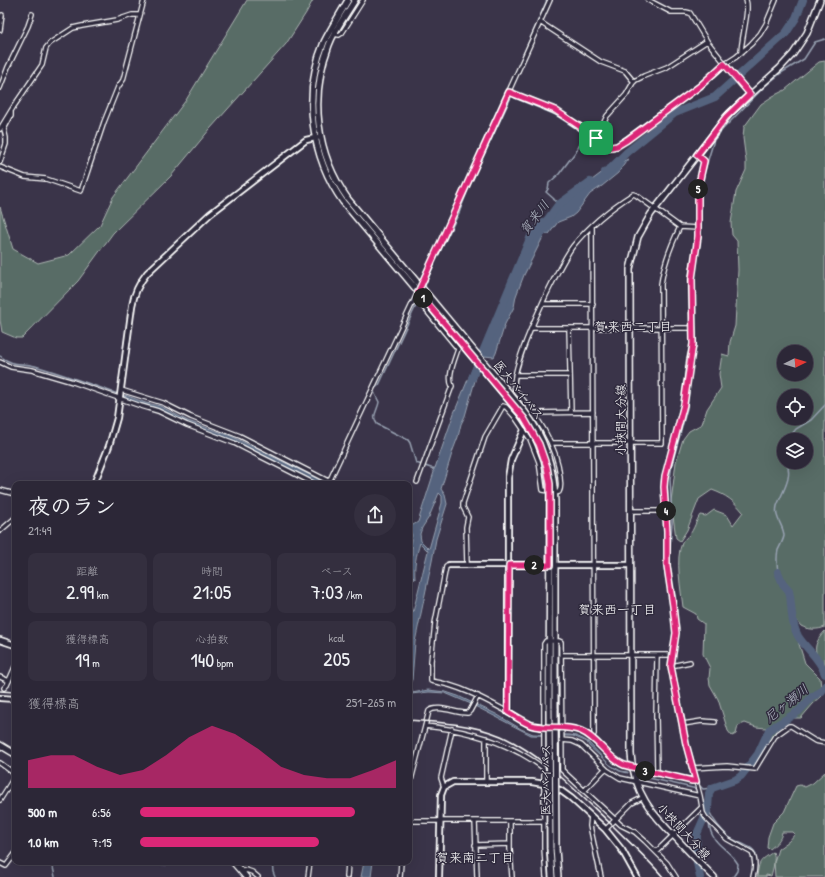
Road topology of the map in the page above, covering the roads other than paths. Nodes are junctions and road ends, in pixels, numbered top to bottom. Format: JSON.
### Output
{"nodes":[{"id":1,"x":144,"y":0,"type":"edge"},
{"id":2,"x":348,"y":0,"type":"edge"},
{"id":3,"x":354,"y":0,"type":"edge"},
{"id":4,"x":363,"y":0,"type":"edge"},
{"id":5,"x":550,"y":0,"type":"edge"},
{"id":6,"x":648,"y":0,"type":"edge"},
{"id":7,"x":746,"y":0,"type":"edge"},
{"id":8,"x":776,"y":0,"type":"edge"},
{"id":9,"x":820,"y":0,"type":"edge"},
{"id":10,"x":32,"y":14,"type":"dead end"},
{"id":11,"x":2,"y":15,"type":"dead end"},
{"id":12,"x":140,"y":15,"type":"junction"},
{"id":13,"x":540,"y":22,"type":"junction"},
{"id":14,"x":0,"y":30,"type":"edge"},
{"id":15,"x":334,"y":34,"type":"junction"},
{"id":16,"x":707,"y":41,"type":"junction"},
{"id":17,"x":741,"y":53,"type":"junction"},
{"id":18,"x":725,"y":66,"type":"junction"},
{"id":19,"x":634,"y":82,"type":"junction"},
{"id":20,"x":0,"y":88,"type":"edge"},
{"id":21,"x":509,"y":92,"type":"junction"},
{"id":22,"x":748,"y":92,"type":"junction"},
{"id":23,"x":11,"y":111,"type":"junction"},
{"id":24,"x":0,"y":130,"type":"edge"},
{"id":25,"x":318,"y":138,"type":"junction"},
{"id":26,"x":596,"y":138,"type":"junction"},
{"id":27,"x":697,"y":155,"type":"junction"},
{"id":28,"x":0,"y":162,"type":"edge"},
{"id":29,"x":0,"y":167,"type":"edge"},
{"id":30,"x":655,"y":209,"type":"junction"},
{"id":31,"x":592,"y":226,"type":"junction"},
{"id":32,"x":680,"y":227,"type":"junction"},
{"id":33,"x":698,"y":228,"type":"junction"},
{"id":34,"x":421,"y":292,"type":"junction"},
{"id":35,"x":543,"y":304,"type":"junction"},
{"id":36,"x":593,"y":304,"type":"junction"},
{"id":37,"x":532,"y":328,"type":"junction"},
{"id":38,"x":569,"y":328,"type":"junction"},
{"id":39,"x":593,"y":328,"type":"junction"},
{"id":40,"x":630,"y":328,"type":"junction"},
{"id":41,"x":661,"y":328,"type":"junction"},
{"id":42,"x":693,"y":328,"type":"junction"},
{"id":43,"x":0,"y":362,"type":"edge"},
{"id":44,"x":570,"y":374,"type":"junction"},
{"id":45,"x":515,"y":375,"type":"junction"},
{"id":46,"x":121,"y":391,"type":"junction"},
{"id":47,"x":120,"y":398,"type":"junction"},
{"id":48,"x":571,"y":412,"type":"junction"},
{"id":49,"x":593,"y":412,"type":"junction"},
{"id":50,"x":534,"y":413,"type":"junction"},
{"id":51,"x":524,"y":430,"type":"junction"},
{"id":52,"x":551,"y":443,"type":"junction"},
{"id":53,"x":594,"y":443,"type":"junction"},
{"id":54,"x":630,"y":443,"type":"junction"},
{"id":55,"x":95,"y":481,"type":"edge"},
{"id":56,"x":309,"y":481,"type":"edge"},
{"id":57,"x":325,"y":481,"type":"edge"},
{"id":58,"x":330,"y":481,"type":"edge"},
{"id":59,"x":417,"y":482,"type":"dead end"},
{"id":60,"x":0,"y":490,"type":"edge"},
{"id":61,"x":552,"y":492,"type":"junction"},
{"id":62,"x":12,"y":493,"type":"edge"},
{"id":63,"x":630,"y":511,"type":"junction"},
{"id":64,"x":666,"y":511,"type":"junction"},
{"id":65,"x":12,"y":521,"type":"edge"},
{"id":66,"x":0,"y":531,"type":"edge"},
{"id":67,"x":449,"y":565,"type":"joint"},
{"id":68,"x":467,"y":565,"type":"junction"},
{"id":69,"x":509,"y":565,"type":"junction"},
{"id":70,"x":553,"y":565,"type":"junction"},
{"id":71,"x":594,"y":565,"type":"junction"},
{"id":72,"x":630,"y":565,"type":"junction"},
{"id":73,"x":0,"y":640,"type":"edge"},
{"id":74,"x":552,"y":641,"type":"junction"},
{"id":75,"x":12,"y":644,"type":"edge"},
{"id":76,"x":561,"y":655,"type":"junction"},
{"id":77,"x":594,"y":655,"type":"junction"},
{"id":78,"x":630,"y":655,"type":"junction"},
{"id":79,"x":656,"y":655,"type":"junction"},
{"id":80,"x":672,"y":655,"type":"junction"},
{"id":81,"x":690,"y":662,"type":"dead end"},
{"id":82,"x":671,"y":666,"type":"junction"},
{"id":83,"x":12,"y":674,"type":"edge"},
{"id":84,"x":0,"y":677,"type":"edge"},
{"id":85,"x":9,"y":681,"type":"junction"},
{"id":86,"x":4,"y":688,"type":"dead end"},
{"id":87,"x":478,"y":696,"type":"junction"},
{"id":88,"x":0,"y":698,"type":"edge"},
{"id":89,"x":12,"y":699,"type":"edge"},
{"id":90,"x":552,"y":709,"type":"junction"},
{"id":91,"x":508,"y":712,"type":"junction"},
{"id":92,"x":715,"y":722,"type":"dead end"},
{"id":93,"x":683,"y":724,"type":"junction"},
{"id":94,"x":425,"y":726,"type":"junction"},
{"id":95,"x":543,"y":727,"type":"junction"},
{"id":96,"x":561,"y":727,"type":"junction"},
{"id":97,"x":452,"y":729,"type":"junction"},
{"id":98,"x":486,"y":738,"type":"junction"},
{"id":99,"x":592,"y":738,"type":"junction"},
{"id":100,"x":561,"y":740,"type":"junction"},
{"id":101,"x":825,"y":743,"type":"edge"},
{"id":102,"x":0,"y":745,"type":"edge"},
{"id":103,"x":544,"y":747,"type":"dead end"},
{"id":104,"x":12,"y":752,"type":"edge"},
{"id":105,"x":0,"y":763,"type":"edge"},
{"id":106,"x":692,"y":768,"type":"junction"},
{"id":107,"x":605,"y":769,"type":"junction"},
{"id":108,"x":633,"y":772,"type":"junction"},
{"id":109,"x":12,"y":773,"type":"edge"},
{"id":110,"x":660,"y":774,"type":"junction"},
{"id":111,"x":412,"y":776,"type":"edge"},
{"id":112,"x":12,"y":781,"type":"edge"},
{"id":113,"x":696,"y":781,"type":"junction"},
{"id":114,"x":486,"y":782,"type":"junction"},
{"id":115,"x":635,"y":782,"type":"junction"},
{"id":116,"x":544,"y":784,"type":"junction"},
{"id":117,"x":444,"y":787,"type":"junction"},
{"id":118,"x":584,"y":791,"type":"junction"},
{"id":119,"x":700,"y":794,"type":"junction"},
{"id":120,"x":642,"y":798,"type":"junction"},
{"id":121,"x":0,"y":800,"type":"edge"},
{"id":122,"x":702,"y":807,"type":"junction"},
{"id":123,"x":591,"y":816,"type":"junction"},
{"id":124,"x":615,"y":820,"type":"junction"},
{"id":125,"x":412,"y":821,"type":"edge"},
{"id":126,"x":440,"y":821,"type":"junction"},
{"id":127,"x":475,"y":821,"type":"junction"},
{"id":128,"x":510,"y":821,"type":"junction"},
{"id":129,"x":544,"y":821,"type":"junction"},
{"id":130,"x":606,"y":830,"type":"junction"},
{"id":131,"x":673,"y":836,"type":"junction"},
{"id":132,"x":510,"y":844,"type":"junction"},
{"id":133,"x":475,"y":845,"type":"junction"},
{"id":134,"x":656,"y":852,"type":"junction"},
{"id":135,"x":12,"y":858,"type":"edge"},
{"id":136,"x":0,"y":863,"type":"edge"},
{"id":137,"x":235,"y":865,"type":"edge"},
{"id":138,"x":310,"y":865,"type":"edge"},
{"id":139,"x":348,"y":865,"type":"edge"},
{"id":140,"x":401,"y":865,"type":"edge"},
{"id":141,"x":242,"y":873,"type":"junction"},
{"id":142,"x":246,"y":877,"type":"edge"},
{"id":143,"x":258,"y":877,"type":"edge"},
{"id":144,"x":308,"y":877,"type":"edge"},
{"id":145,"x":347,"y":877,"type":"edge"},
{"id":146,"x":400,"y":877,"type":"edge"},
{"id":147,"x":440,"y":877,"type":"edge"},
{"id":148,"x":477,"y":877,"type":"edge"},
{"id":149,"x":512,"y":877,"type":"edge"},
{"id":150,"x":546,"y":877,"type":"edge"},
{"id":151,"x":552,"y":877,"type":"edge"},
{"id":152,"x":558,"y":877,"type":"edge"},
{"id":153,"x":601,"y":877,"type":"edge"},
{"id":154,"x":637,"y":877,"type":"edge"},
{"id":155,"x":676,"y":877,"type":"edge"},
{"id":156,"x":714,"y":877,"type":"edge"},
{"id":157,"x":753,"y":877,"type":"edge"}],
"edges":[{"from":1,"to":12,"type":"street"},
{"from":2,"to":25,"type":"main road","name":"医大バイパス"},
{"from":3,"to":15,"type":"main road","name":"医大バイパス"},
{"from":4,"to":15,"type":"street"},
{"from":5,"to":13,"type":"street"},
{"from":6,"to":16,"type":"street"},
{"from":7,"to":17,"type":"street"},
{"from":8,"to":17,"type":"street"},
{"from":9,"to":22,"type":"main road","name":"小挾間大分線"},
{"from":10,"to":20,"type":"street"},
{"from":11,"to":14,"type":"street"},
{"from":12,"to":23,"type":"street"},
{"from":12,"to":29,"type":"street"},
{"from":13,"to":19,"type":"street"},
{"from":13,"to":21,"type":"street"},
{"from":15,"to":25,"type":"main road","name":"医大バイパス"},
{"from":16,"to":18,"type":"street"},
{"from":16,"to":19,"type":"street"},
{"from":17,"to":18,"type":"street"},
{"from":18,"to":22,"type":"street"},
{"from":18,"to":26,"type":"street"},
{"from":19,"to":26,"type":"street"},
{"from":21,"to":26,"type":"street"},
{"from":21,"to":34,"type":"street"},
{"from":22,"to":27,"type":"main road","name":"小挾間大分線"},
{"from":23,"to":24,"type":"street"},
{"from":23,"to":28,"type":"street"},
{"from":25,"to":34,"type":"main road","name":"医大バイパス"},
{"from":25,"to":46,"type":"street"},
{"from":27,"to":30,"type":"main road","name":"小挾間大分線"},
{"from":27,"to":33,"type":"street"},
{"from":30,"to":31,"type":"street"},
{"from":30,"to":32,"type":"street"},
{"from":30,"to":40,"type":"main road","name":"小挾間大分線"},
{"from":31,"to":35,"type":"street"},
{"from":31,"to":36,"type":"street"},
{"from":32,"to":33,"type":"street"},
{"from":32,"to":41,"type":"street"},
{"from":33,"to":42,"type":"street"},
{"from":34,"to":58,"type":"street"},
{"from":34,"to":59,"type":"street"},
{"from":34,"to":61,"type":"main road","name":"医大バイパス"},
{"from":34,"to":61,"type":"main road","name":"医大バイパス"},
{"from":35,"to":36,"type":"street"},
{"from":35,"to":37,"type":"street"},
{"from":36,"to":39,"type":"street"},
{"from":37,"to":38,"type":"street"},
{"from":37,"to":45,"type":"street"},
{"from":38,"to":39,"type":"street"},
{"from":38,"to":44,"type":"street"},
{"from":39,"to":40,"type":"street"},
{"from":39,"to":49,"type":"street"},
{"from":40,"to":41,"type":"street"},
{"from":40,"to":54,"type":"main road","name":"小挾間大分線"},
{"from":41,"to":42,"type":"street"},
{"from":41,"to":54,"type":"street"},
{"from":42,"to":64,"type":"street"},
{"from":43,"to":47,"type":"street"},
{"from":44,"to":45,"type":"street"},
{"from":44,"to":48,"type":"street"},
{"from":45,"to":50,"type":"street"},
{"from":46,"to":47,"type":"street"},
{"from":46,"to":57,"type":"street"},
{"from":47,"to":55,"type":"street"},
{"from":47,"to":56,"type":"street"},
{"from":48,"to":49,"type":"street"},
{"from":48,"to":50,"type":"street"},
{"from":49,"to":53,"type":"street"},
{"from":50,"to":52,"type":"street"},
{"from":51,"to":61,"type":"street"},
{"from":51,"to":68,"type":"street"},
{"from":51,"to":69,"type":"street"},
{"from":52,"to":53,"type":"street"},
{"from":52,"to":61,"type":"street"},
{"from":53,"to":54,"type":"street"},
{"from":53,"to":71,"type":"street"},
{"from":54,"to":63,"type":"main road","name":"小挾間大分線"},
{"from":60,"to":62,"type":"street"},
{"from":61,"to":70,"type":"main road","name":"医大バイパス"},
{"from":63,"to":64,"type":"street"},
{"from":63,"to":72,"type":"main road","name":"小挾間大分線"},
{"from":64,"to":80,"type":"street"},
{"from":65,"to":66,"type":"street"},
{"from":67,"to":68,"type":"street"},
{"from":67,"to":87,"type":"street"},
{"from":68,"to":69,"type":"street"},
{"from":69,"to":70,"type":"street"},
{"from":69,"to":91,"type":"street"},
{"from":70,"to":71,"type":"street"},
{"from":70,"to":74,"type":"main road","name":"医大バイパス"},
{"from":71,"to":72,"type":"street"},
{"from":71,"to":77,"type":"street"},
{"from":72,"to":78,"type":"main road","name":"小挾間大分線"},
{"from":73,"to":75,"type":"street"},
{"from":74,"to":76,"type":"street"},
{"from":74,"to":90,"type":"main road","name":"医大バイパス"},
{"from":74,"to":95,"type":"street"},
{"from":76,"to":77,"type":"street"},
{"from":76,"to":96,"type":"street"},
{"from":77,"to":78,"type":"street"},
{"from":77,"to":99,"type":"street"},
{"from":78,"to":79,"type":"street"},
{"from":78,"to":108,"type":"main road","name":"小挾間大分線"},
{"from":79,"to":80,"type":"street"},
{"from":79,"to":110,"type":"street"},
{"from":80,"to":82,"type":"street"},
{"from":81,"to":82,"type":"street"},
{"from":82,"to":93,"type":"street"},
{"from":83,"to":85,"type":"street"},
{"from":84,"to":85,"type":"street"},
{"from":85,"to":86,"type":"street"},
{"from":87,"to":91,"type":"street"},
{"from":87,"to":94,"type":"street"},
{"from":88,"to":89,"type":"street"},
{"from":90,"to":151,"type":"main road","name":"医大バイパス","bridge":true},
{"from":90,"to":152,"type":"main road","name":"医大バイパス","bridge":true},
{"from":91,"to":95,"type":"street"},
{"from":92,"to":93,"type":"street"},
{"from":93,"to":106,"type":"street"},
{"from":94,"to":97,"type":"street"},
{"from":94,"to":111,"type":"street"},
{"from":95,"to":96,"type":"street"},
{"from":95,"to":103,"type":"street"},
{"from":96,"to":99,"type":"street"},
{"from":96,"to":100,"type":"street"},
{"from":97,"to":98,"type":"street"},
{"from":97,"to":117,"type":"street"},
{"from":98,"to":114,"type":"street"},
{"from":98,"to":116,"type":"street"},
{"from":99,"to":108,"type":"street"},
{"from":100,"to":107,"type":"street"},
{"from":100,"to":118,"type":"street"},
{"from":101,"to":106,"type":"street"},
{"from":102,"to":104,"type":"main road"},
{"from":105,"to":109,"type":"street"},
{"from":106,"to":113,"type":"street"},
{"from":107,"to":115,"type":"street"},
{"from":107,"to":118,"type":"street"},
{"from":108,"to":110,"type":"street"},
{"from":108,"to":115,"type":"main road","name":"小挾間大分線"},
{"from":110,"to":113,"type":"street"},
{"from":112,"to":121,"type":"street"},
{"from":113,"to":119,"type":"street"},
{"from":114,"to":116,"type":"street"},
{"from":114,"to":117,"type":"street"},
{"from":115,"to":119,"type":"street"},
{"from":115,"to":120,"type":"main road","name":"小挾間大分線"},
{"from":116,"to":123,"type":"street"},
{"from":116,"to":129,"type":"street"},
{"from":117,"to":126,"type":"street"},
{"from":118,"to":124,"type":"street"},
{"from":119,"to":122,"type":"street"},
{"from":120,"to":124,"type":"street"},
{"from":120,"to":131,"type":"main road","name":"小挾間大分線"},
{"from":122,"to":131,"type":"street"},
{"from":122,"to":157,"type":"street"},
{"from":123,"to":130,"type":"street"},
{"from":123,"to":153,"type":"street"},
{"from":124,"to":130,"type":"street"},
{"from":124,"to":134,"type":"street"},
{"from":125,"to":126,"type":"street"},
{"from":126,"to":127,"type":"street"},
{"from":126,"to":147,"type":"street"},
{"from":127,"to":128,"type":"street"},
{"from":127,"to":133,"type":"street"},
{"from":128,"to":129,"type":"street"},
{"from":128,"to":132,"type":"street"},
{"from":129,"to":150,"type":"street"},
{"from":130,"to":154,"type":"street"},
{"from":131,"to":134,"type":"street"},
{"from":131,"to":156,"type":"main road","name":"小挾間大分線"},
{"from":132,"to":133,"type":"street"},
{"from":132,"to":149,"type":"street"},
{"from":133,"to":148,"type":"street"},
{"from":134,"to":155,"type":"street"},
{"from":135,"to":136,"type":"street"},
{"from":137,"to":141,"type":"main road"},
{"from":138,"to":144,"type":"street"},
{"from":139,"to":145,"type":"street"},
{"from":140,"to":146,"type":"street"},
{"from":141,"to":142,"type":"main road"},
{"from":141,"to":143,"type":"street"}]}
